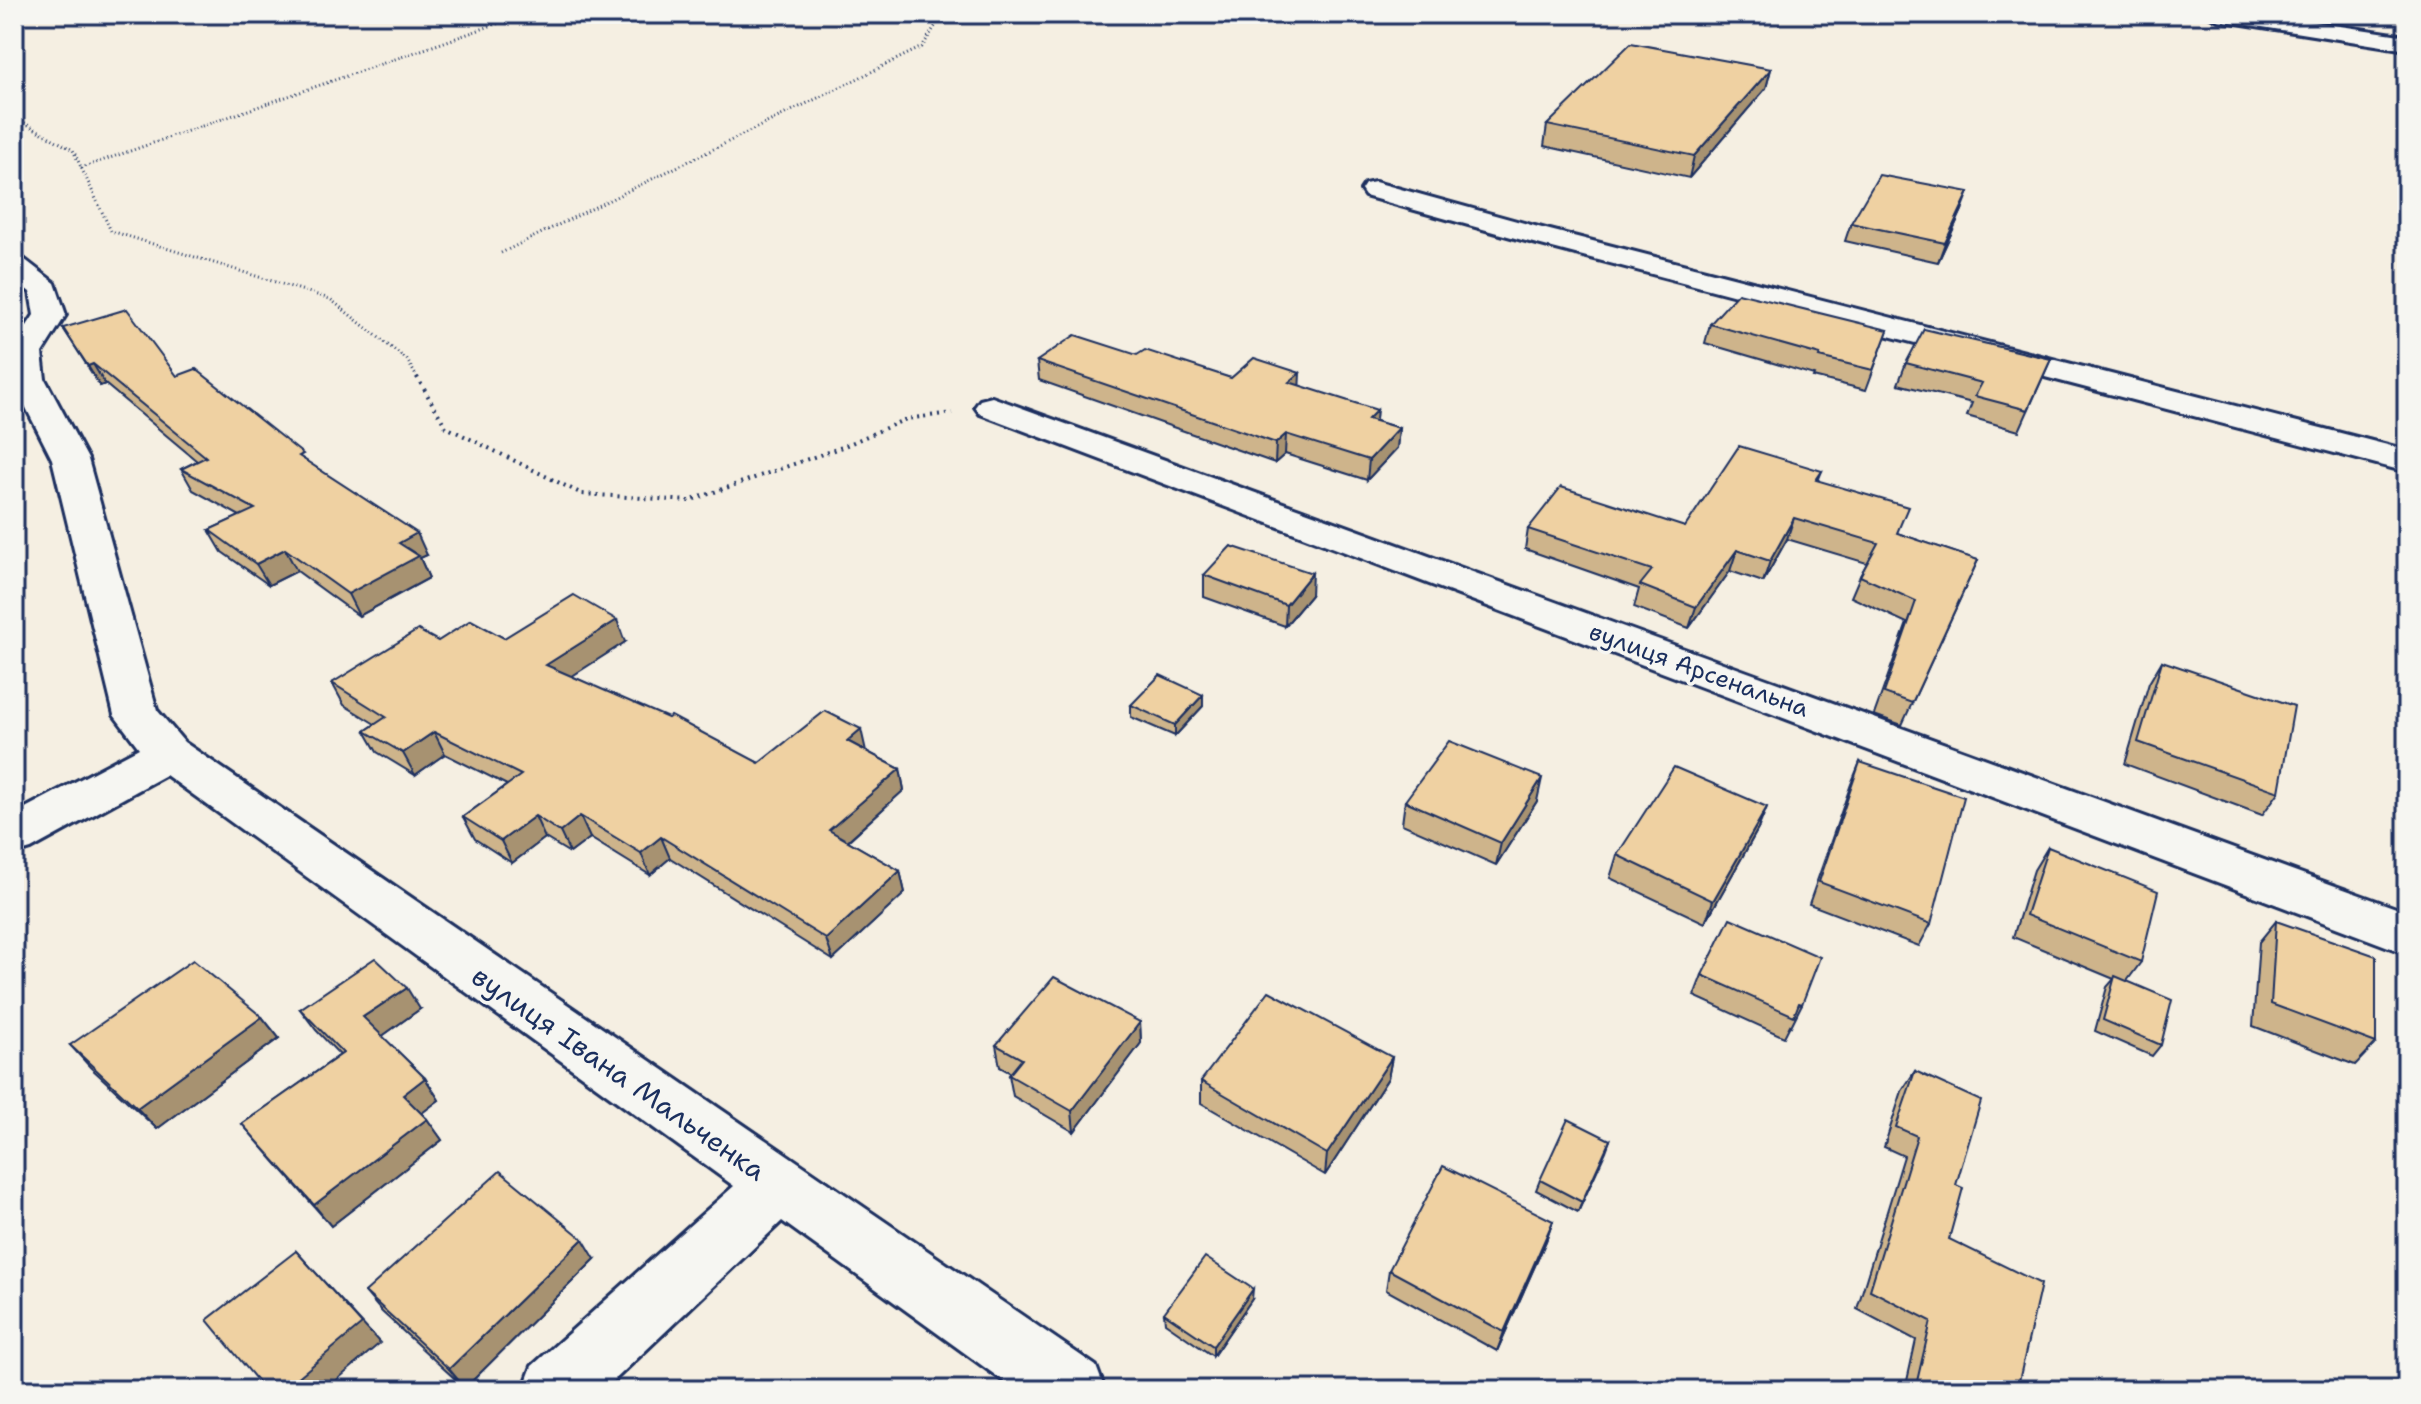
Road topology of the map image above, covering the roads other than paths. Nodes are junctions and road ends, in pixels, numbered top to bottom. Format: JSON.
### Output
{"nodes":[{"id":1,"x":2218,"y":14,"type":"edge"},
{"id":2,"x":2407,"y":43,"type":"edge"},
{"id":3,"x":1375,"y":190,"type":"dead end"},
{"id":4,"x":14,"y":265,"type":"edge"},
{"id":5,"x":992,"y":407,"type":"road end"},
{"id":6,"x":2407,"y":461,"type":"edge"},
{"id":7,"x":168,"y":753,"type":"junction"},
{"id":8,"x":14,"y":836,"type":"edge"},
{"id":9,"x":2407,"y":933,"type":"edge"},
{"id":10,"x":778,"y":1185,"type":"junction"},
{"id":11,"x":556,"y":1390,"type":"edge"},
{"id":12,"x":1072,"y":1390,"type":"edge"}],
"edges":[{"from":1,"to":2,"type":"street"},
{"from":3,"to":6,"type":"street"},
{"from":4,"to":7,"type":"street","name":"вулиця Івана Мальченка"},
{"from":5,"to":9,"type":"street","name":"вулиця Арсенальна"},
{"from":7,"to":8,"type":"street"},
{"from":7,"to":10,"type":"street","name":"вулиця Івана Мальченка"},
{"from":10,"to":11,"type":"street"},
{"from":10,"to":12,"type":"street","name":"вулиця Івана Мальченка"}]}
